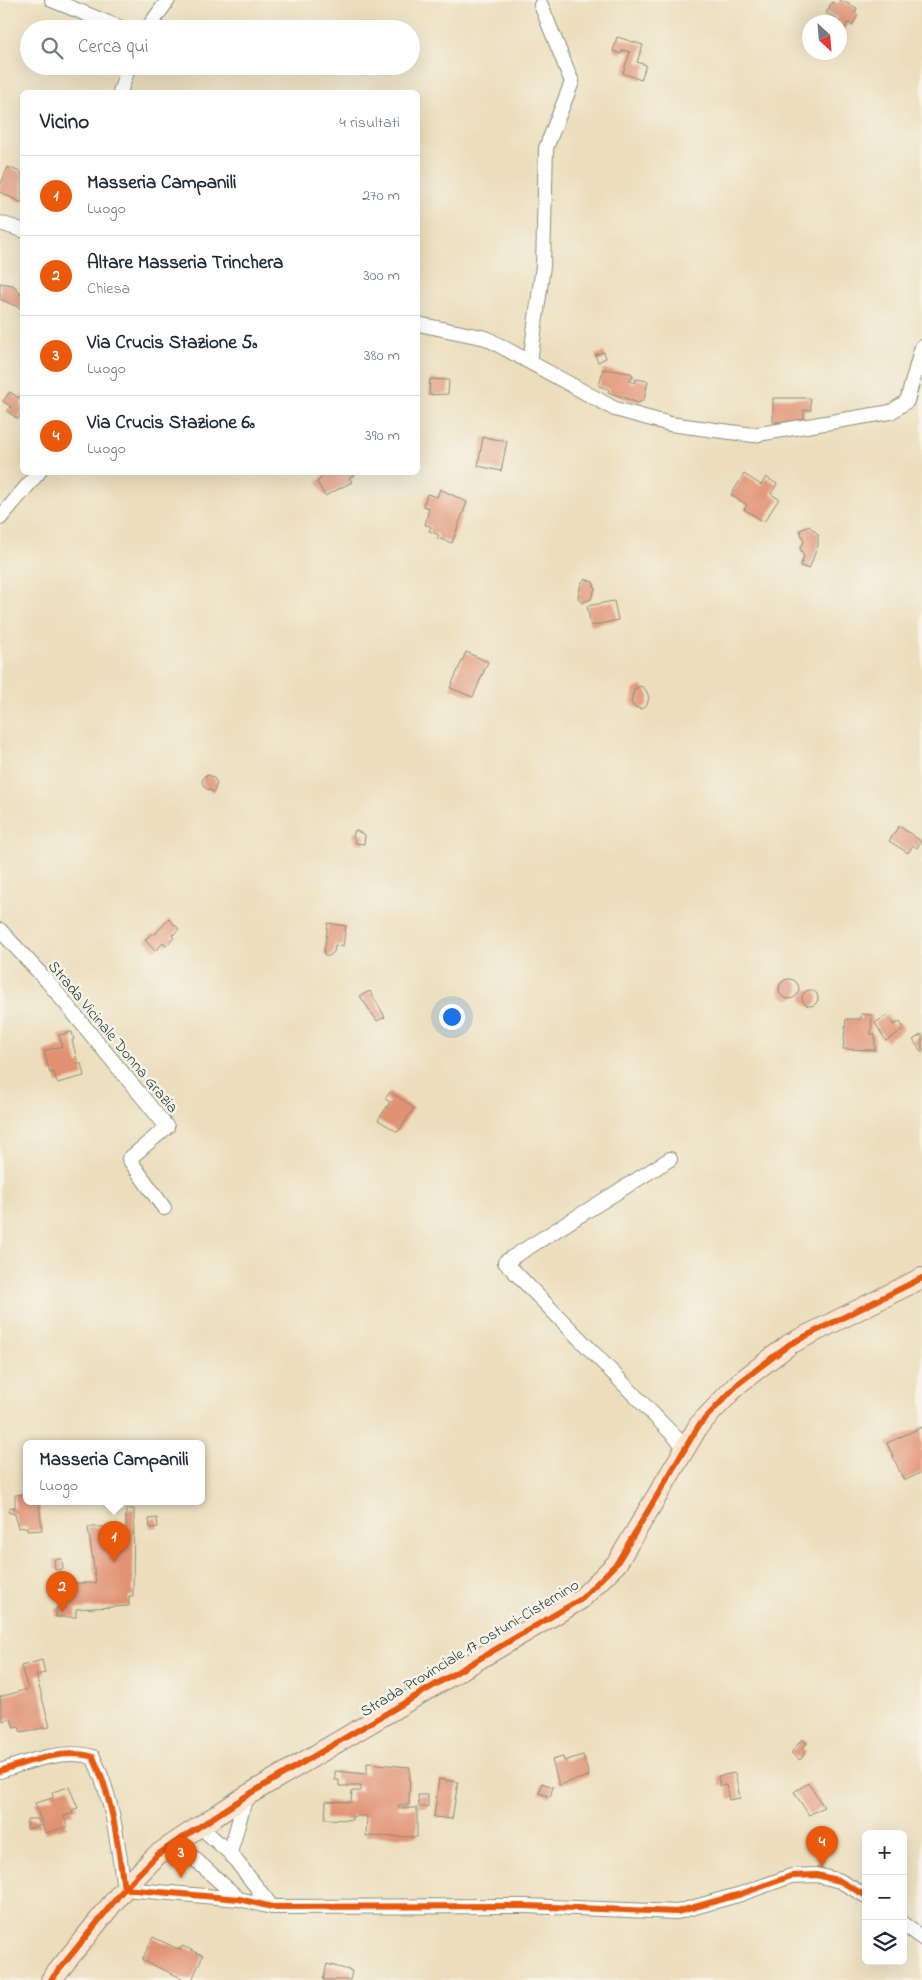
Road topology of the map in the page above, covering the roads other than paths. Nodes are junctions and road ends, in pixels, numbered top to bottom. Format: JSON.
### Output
{"nodes":[{"id":1,"x":52,"y":0,"type":"edge"},
{"id":2,"x":168,"y":0,"type":"edge"},
{"id":3,"x":541,"y":5,"type":"dead end"},
{"id":4,"x":101,"y":20,"type":"edge"},
{"id":5,"x":154,"y":20,"type":"edge"},
{"id":6,"x":126,"y":75,"type":"edge"},
{"id":7,"x":121,"y":90,"type":"edge"},
{"id":8,"x":0,"y":223,"type":"edge"},
{"id":9,"x":20,"y":229,"type":"edge"},
{"id":10,"x":420,"y":324,"type":"edge"},
{"id":11,"x":922,"y":347,"type":"edge"},
{"id":12,"x":530,"y":362,"type":"junction"},
{"id":13,"x":36,"y":475,"type":"edge"},
{"id":14,"x":0,"y":518,"type":"edge"},
{"id":15,"x":0,"y":930,"type":"edge"},
{"id":16,"x":670,"y":1159,"type":"dead end"},
{"id":17,"x":164,"y":1208,"type":"dead end"},
{"id":18,"x":922,"y":1278,"type":"edge"},
{"id":19,"x":686,"y":1448,"type":"junction"},
{"id":20,"x":0,"y":1770,"type":"edge"},
{"id":21,"x":246,"y":1796,"type":"junction"},
{"id":22,"x":198,"y":1826,"type":"junction"},
{"id":23,"x":176,"y":1842,"type":"junction"},
{"id":24,"x":230,"y":1853,"type":"junction"},
{"id":25,"x":124,"y":1889,"type":"junction"},
{"id":26,"x":862,"y":1894,"type":"edge"},
{"id":27,"x":239,"y":1899,"type":"junction"},
{"id":28,"x":272,"y":1906,"type":"junction"},
{"id":29,"x":907,"y":1927,"type":"edge"},
{"id":30,"x":922,"y":1938,"type":"edge"},
{"id":31,"x":51,"y":1980,"type":"edge"}],
"edges":[{"from":1,"to":4,"type":"street"},
{"from":2,"to":5,"type":"street"},
{"from":3,"to":12,"type":"street"},
{"from":6,"to":7,"type":"street"},
{"from":8,"to":9,"type":"street"},
{"from":10,"to":12,"type":"street"},
{"from":11,"to":12,"type":"street"},
{"from":13,"to":14,"type":"street"},
{"from":15,"to":17,"type":"street","name":"Strada Vicinale Donna Grazia"},
{"from":16,"to":19,"type":"street"},
{"from":18,"to":19,"type":"main road","name":"Strada Provinciale 17 Ostuni-Cisternino"},
{"from":19,"to":21,"type":"main road","name":"Strada Provinciale 17 Ostuni-Cisternino"},
{"from":20,"to":25,"type":"street"},
{"from":21,"to":22,"type":"main road","name":"Strada Provinciale 17 Ostuni-Cisternino"},
{"from":21,"to":24,"type":"street"},
{"from":22,"to":23,"type":"main road","name":"Strada Provinciale 17 Ostuni-Cisternino"},
{"from":22,"to":24,"type":"street"},
{"from":23,"to":25,"type":"main road","name":"Strada Provinciale 17 Ostuni-Cisternino"},
{"from":23,"to":27,"type":"street"},
{"from":24,"to":28,"type":"street"},
{"from":25,"to":27,"type":"street"},
{"from":25,"to":31,"type":"main road","name":"Strada Provinciale 17 Ostuni-Cisternino"},
{"from":26,"to":28,"type":"street"},
{"from":27,"to":28,"type":"street"},
{"from":29,"to":30,"type":"street"}]}
